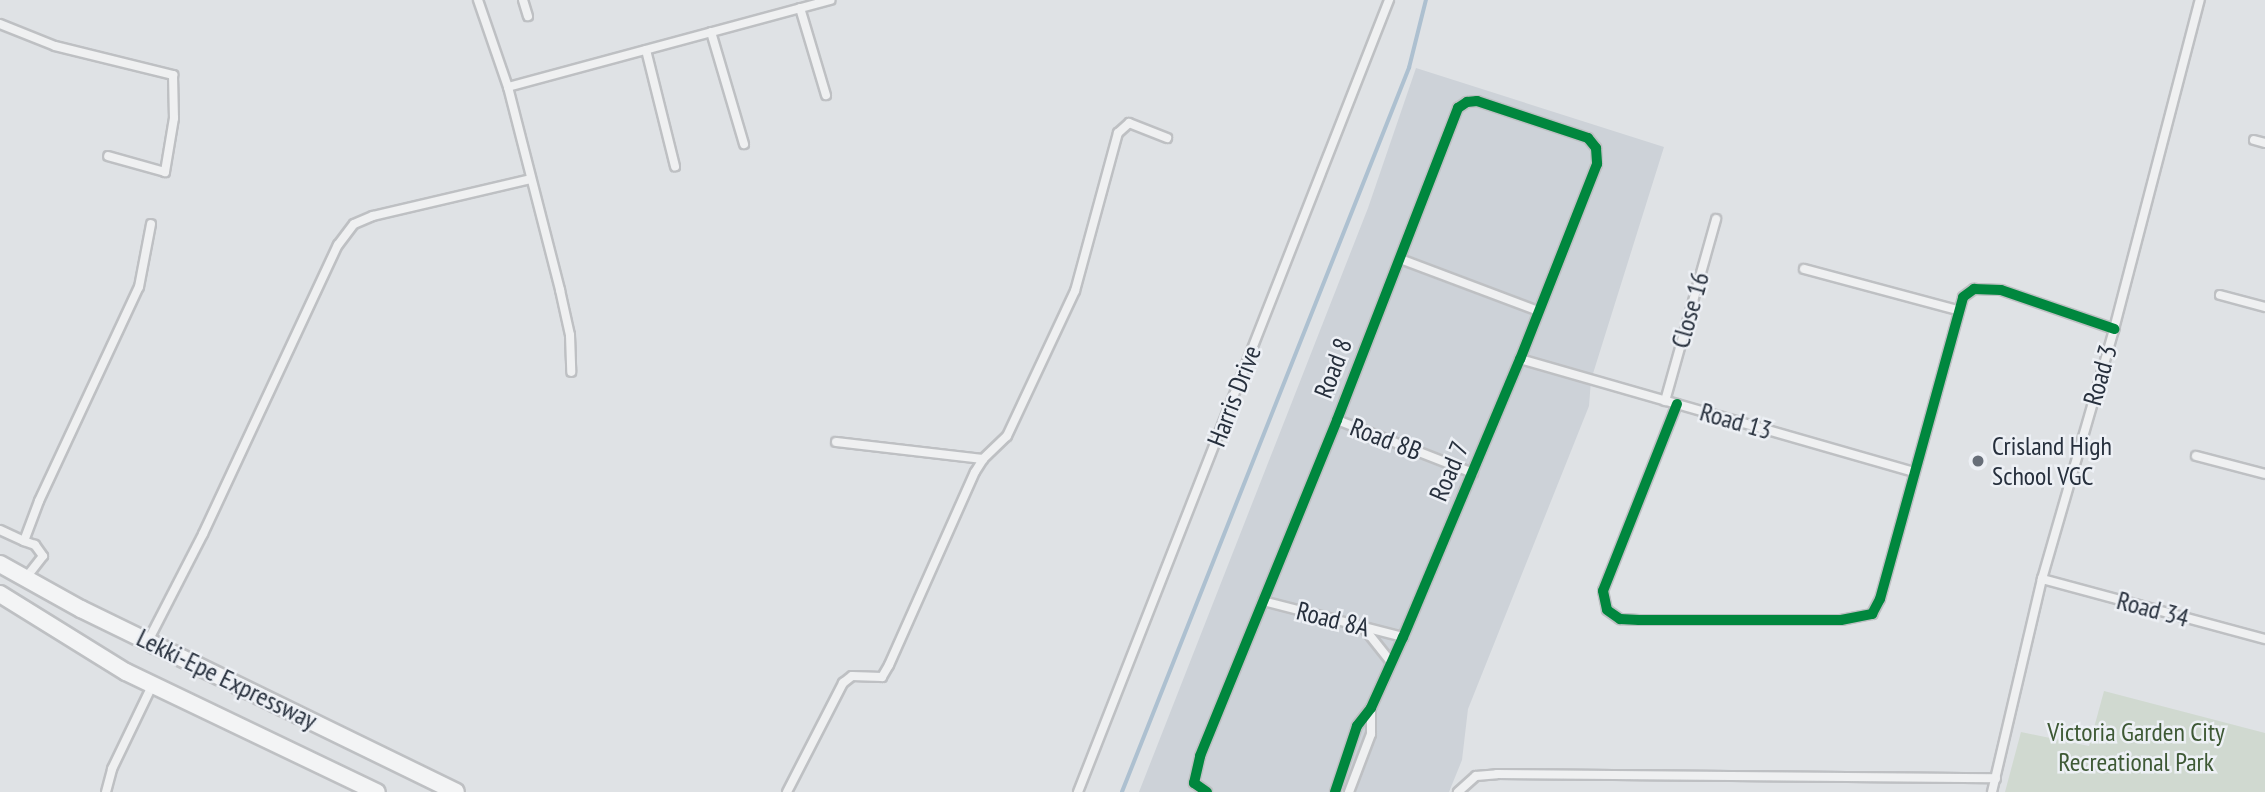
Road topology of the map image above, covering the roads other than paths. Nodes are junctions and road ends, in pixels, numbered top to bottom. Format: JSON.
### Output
{"nodes":[{"id":1,"x":478,"y":0,"type":"edge"},
{"id":2,"x":523,"y":0,"type":"edge"},
{"id":3,"x":830,"y":0,"type":"edge"},
{"id":4,"x":1389,"y":0,"type":"edge"},
{"id":5,"x":2200,"y":0,"type":"edge"},
{"id":6,"x":800,"y":8,"type":"junction"},
{"id":7,"x":528,"y":16,"type":"dead end"},
{"id":8,"x":0,"y":24,"type":"edge"},
{"id":9,"x":711,"y":32,"type":"junction"},
{"id":10,"x":646,"y":50,"type":"junction"},
{"id":11,"x":508,"y":87,"type":"junction"},
{"id":12,"x":826,"y":95,"type":"dead end"},
{"id":13,"x":1167,"y":138,"type":"dead end"},
{"id":14,"x":2254,"y":140,"type":"dead end"},
{"id":15,"x":2265,"y":143,"type":"edge"},
{"id":16,"x":744,"y":145,"type":"dead end"},
{"id":17,"x":108,"y":156,"type":"dead end"},
{"id":18,"x":1597,"y":164,"type":"joint"},
{"id":19,"x":676,"y":166,"type":"dead end"},
{"id":20,"x":531,"y":179,"type":"junction"},
{"id":21,"x":1716,"y":219,"type":"dead end"},
{"id":22,"x":151,"y":224,"type":"dead end"},
{"id":23,"x":1399,"y":259,"type":"junction"},
{"id":24,"x":1804,"y":269,"type":"dead end"},
{"id":25,"x":2220,"y":295,"type":"dead end"},
{"id":26,"x":2265,"y":307,"type":"edge"},
{"id":27,"x":1957,"y":310,"type":"junction"},
{"id":28,"x":1538,"y":311,"type":"junction"},
{"id":29,"x":2114,"y":328,"type":"junction"},
{"id":30,"x":1520,"y":359,"type":"junction"},
{"id":31,"x":571,"y":372,"type":"dead end"},
{"id":32,"x":1664,"y":401,"type":"junction"},
{"id":33,"x":1677,"y":404,"type":"junction"},
{"id":34,"x":1337,"y":420,"type":"junction"},
{"id":35,"x":836,"y":442,"type":"dead end"},
{"id":36,"x":2196,"y":456,"type":"dead end"},
{"id":37,"x":983,"y":459,"type":"junction"},
{"id":38,"x":1473,"y":472,"type":"junction"},
{"id":39,"x":1913,"y":472,"type":"junction"},
{"id":40,"x":2265,"y":474,"type":"edge"},
{"id":41,"x":0,"y":530,"type":"edge"},
{"id":42,"x":24,"y":541,"type":"junction"},
{"id":43,"x":0,"y":564,"type":"edge"},
{"id":44,"x":25,"y":579,"type":"junction"},
{"id":45,"x":2042,"y":579,"type":"junction"},
{"id":46,"x":0,"y":594,"type":"edge"},
{"id":47,"x":53,"y":595,"type":"junction"},
{"id":48,"x":1263,"y":601,"type":"junction"},
{"id":49,"x":40,"y":621,"type":"junction"},
{"id":50,"x":1364,"y":628,"type":"junction"},
{"id":51,"x":1403,"y":637,"type":"junction"},
{"id":52,"x":2265,"y":639,"type":"edge"},
{"id":53,"x":148,"y":641,"type":"junction"},
{"id":54,"x":1391,"y":662,"type":"junction"},
{"id":55,"x":152,"y":686,"type":"junction"},
{"id":56,"x":1371,"y":708,"type":"junction"},
{"id":57,"x":1996,"y":778,"type":"junction"},
{"id":58,"x":1337,"y":791,"type":"edge"},
{"id":59,"x":106,"y":792,"type":"edge"},
{"id":60,"x":377,"y":792,"type":"edge"},
{"id":61,"x":456,"y":792,"type":"edge"},
{"id":62,"x":787,"y":792,"type":"edge"},
{"id":63,"x":1078,"y":792,"type":"edge"},
{"id":64,"x":1207,"y":792,"type":"edge"},
{"id":65,"x":1349,"y":792,"type":"edge"},
{"id":66,"x":1458,"y":792,"type":"edge"},
{"id":67,"x":1992,"y":792,"type":"edge"}],
"edges":[{"from":1,"to":11,"type":"street"},
{"from":2,"to":7,"type":"street"},
{"from":3,"to":6,"type":"street"},
{"from":4,"to":63,"type":"street","name":"Harris Drive"},
{"from":5,"to":29,"type":"street","name":"Road 3"},
{"from":6,"to":9,"type":"street"},
{"from":6,"to":12,"type":"street"},
{"from":8,"to":17,"type":"street"},
{"from":9,"to":10,"type":"street"},
{"from":9,"to":16,"type":"street"},
{"from":10,"to":11,"type":"street"},
{"from":10,"to":19,"type":"street"},
{"from":11,"to":20,"type":"street"},
{"from":13,"to":37,"type":"street"},
{"from":14,"to":15,"type":"street"},
{"from":18,"to":23,"type":"street","name":"Road 8"},
{"from":18,"to":28,"type":"street","name":"Road 7"},
{"from":20,"to":31,"type":"street"},
{"from":20,"to":53,"type":"street"},
{"from":21,"to":32,"type":"street","name":"Close 16"},
{"from":22,"to":42,"type":"street"},
{"from":23,"to":28,"type":"street"},
{"from":23,"to":34,"type":"street","name":"Road 8"},
{"from":24,"to":27,"type":"street"},
{"from":25,"to":26,"type":"street"},
{"from":27,"to":29,"type":"street"},
{"from":27,"to":39,"type":"street"},
{"from":28,"to":30,"type":"street","name":"Road 7"},
{"from":29,"to":45,"type":"street","name":"Road 3"},
{"from":30,"to":32,"type":"street","name":"Road 13"},
{"from":30,"to":38,"type":"street","name":"Road 7"},
{"from":32,"to":33,"type":"street","name":"Road 13"},
{"from":33,"to":39,"type":"street","name":"Road 13"},
{"from":33,"to":39,"type":"street"},
{"from":34,"to":38,"type":"street","name":"Road 8B"},
{"from":34,"to":48,"type":"street","name":"Road 8"},
{"from":35,"to":37,"type":"street"},
{"from":36,"to":40,"type":"street"},
{"from":37,"to":62,"type":"street"},
{"from":38,"to":51,"type":"street","name":"Road 7"},
{"from":41,"to":42,"type":"street"},
{"from":42,"to":44,"type":"street"},
{"from":43,"to":44,"type":"highway","name":"Lekki-Epe Expressway"},
{"from":44,"to":47,"type":"highway","name":"Lekki-Epe Expressway"},
{"from":45,"to":52,"type":"street","name":"Road 34"},
{"from":45,"to":57,"type":"street","name":"Road 3"},
{"from":46,"to":49,"type":"highway","name":"Lekki-Epe Expressway"},
{"from":47,"to":49,"type":"highway"},
{"from":47,"to":53,"type":"highway","name":"Lekki-Epe Expressway"},
{"from":48,"to":50,"type":"street","name":"Road 8A"},
{"from":48,"to":64,"type":"street","name":"Road 8"},
{"from":49,"to":55,"type":"highway","name":"Lekki-Epe Expressway"},
{"from":50,"to":51,"type":"street","name":"Road 8A"},
{"from":50,"to":54,"type":"street"},
{"from":51,"to":54,"type":"street","name":"Road 7"},
{"from":53,"to":61,"type":"highway","name":"Lekki-Epe Expressway"},
{"from":54,"to":56,"type":"street","name":"Road 7"},
{"from":55,"to":59,"type":"street"},
{"from":55,"to":60,"type":"highway","name":"Lekki-Epe Expressway"},
{"from":56,"to":58,"type":"street","name":"Road 7"},
{"from":56,"to":65,"type":"street","name":"Road 7"},
{"from":57,"to":66,"type":"street"},
{"from":57,"to":67,"type":"street","name":"Road 3"}]}
